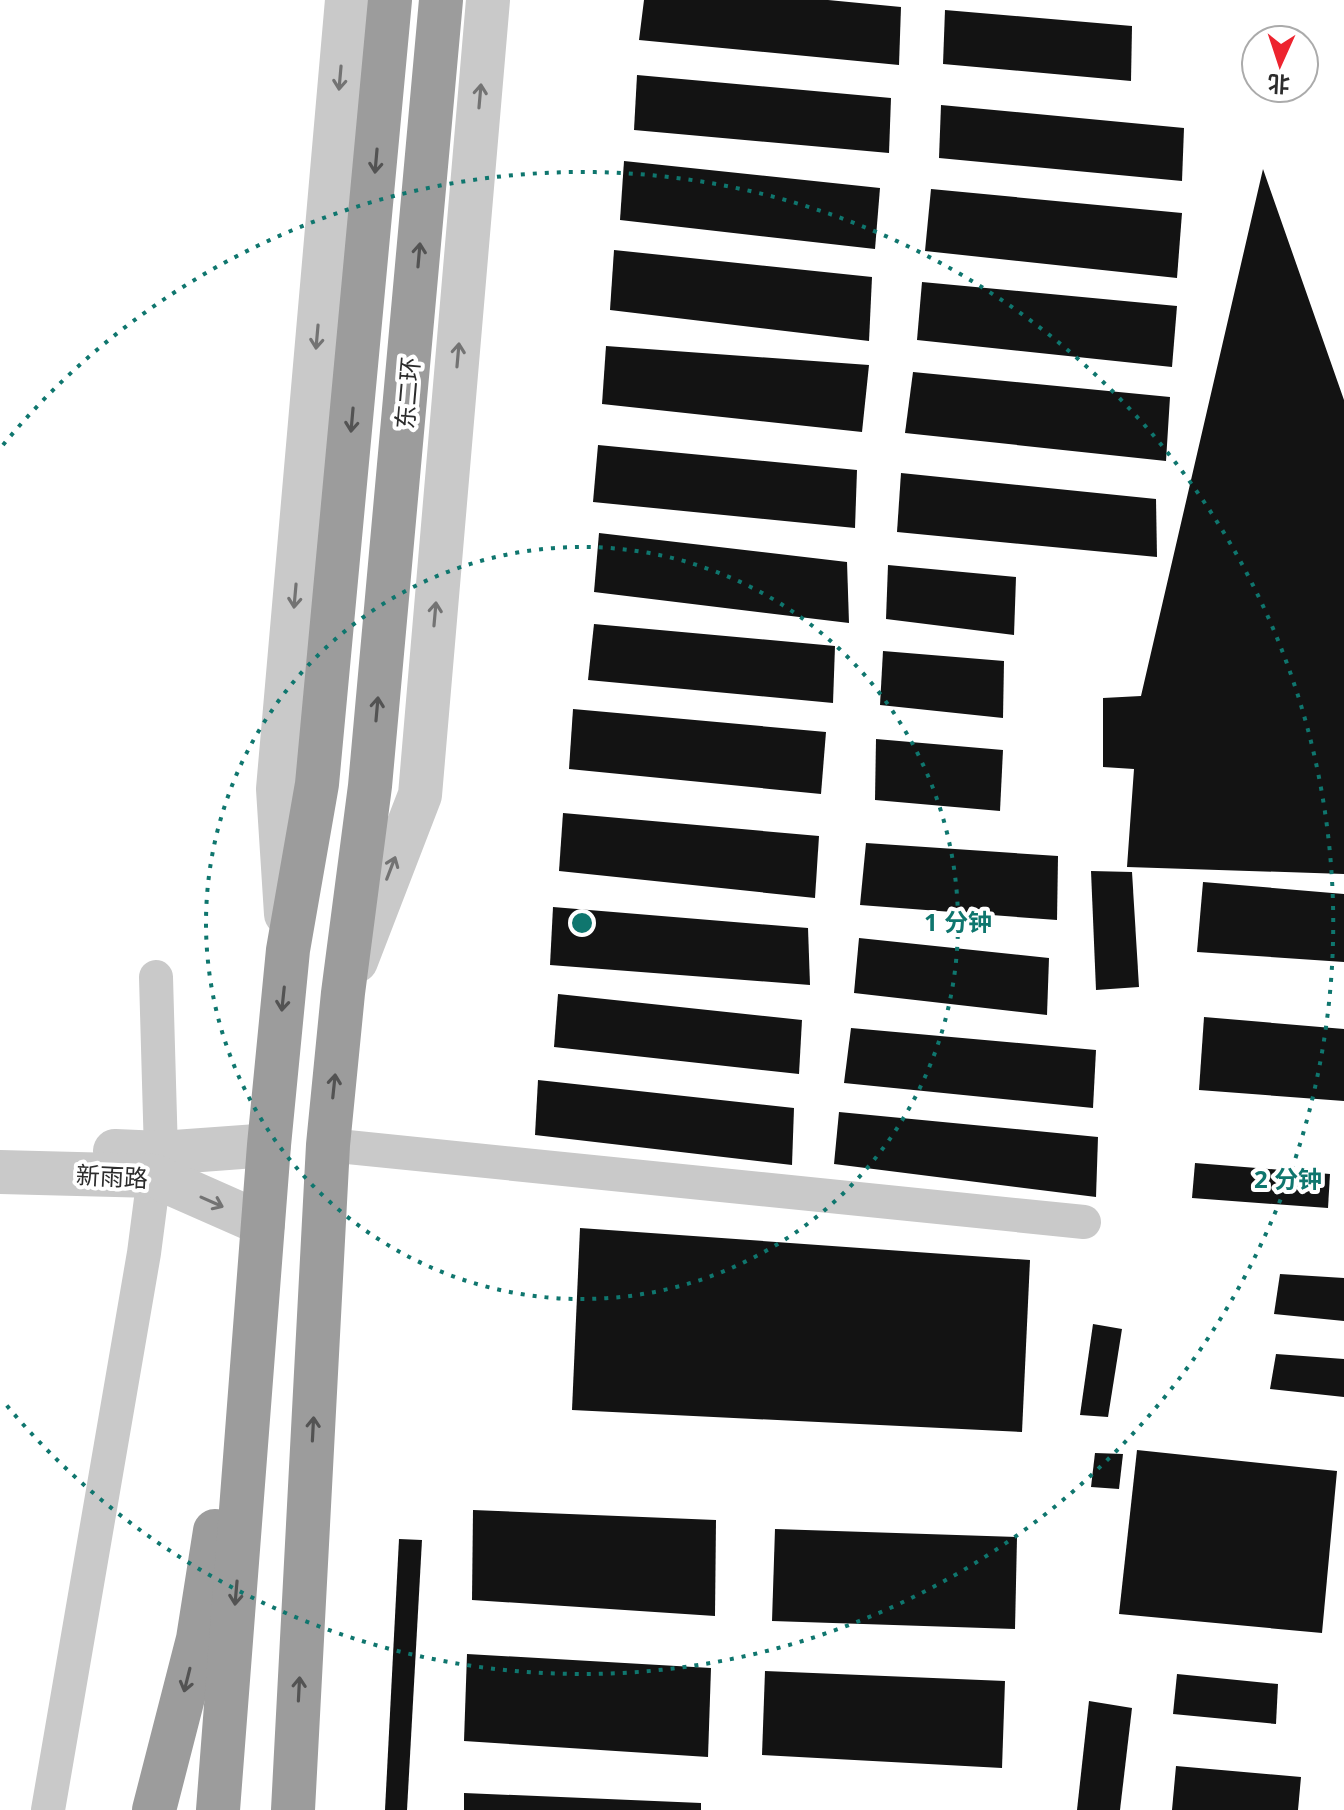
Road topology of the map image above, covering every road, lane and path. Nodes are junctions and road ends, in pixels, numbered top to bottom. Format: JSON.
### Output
{"nodes":[{"id":1,"x":347,"y":0,"type":"edge"},
{"id":2,"x":390,"y":0,"type":"edge"},
{"id":3,"x":441,"y":0,"type":"edge"},
{"id":4,"x":488,"y":0,"type":"edge"},
{"id":5,"x":288,"y":950,"type":"junction"},
{"id":6,"x":156,"y":977,"type":"dead end"},
{"id":7,"x":343,"y":993,"type":"junction"},
{"id":8,"x":269,"y":1145,"type":"junction"},
{"id":9,"x":328,"y":1145,"type":"junction"},
{"id":10,"x":0,"y":1149,"type":"edge"},
{"id":11,"x":157,"y":1164,"type":"junction"},
{"id":12,"x":0,"y":1172,"type":"edge"},
{"id":13,"x":1084,"y":1222,"type":"dead end"},
{"id":14,"x":262,"y":1234,"type":"junction"},
{"id":15,"x":48,"y":1810,"type":"edge"},
{"id":16,"x":154,"y":1810,"type":"edge"},
{"id":17,"x":218,"y":1810,"type":"edge"},
{"id":18,"x":293,"y":1810,"type":"edge"}],
"edges":[{"from":1,"to":5,"type":"street","one_way":true},
{"from":2,"to":5,"type":"highway","one_way":true},
{"from":7,"to":3,"type":"highway","name":"东二环","one_way":true},
{"from":7,"to":4,"type":"street","one_way":true},
{"from":5,"to":8,"type":"highway","one_way":true},
{"from":6,"to":11,"type":"street"},
{"from":9,"to":7,"type":"highway","name":"东二环","one_way":true},
{"from":8,"to":11,"type":"street","name":"新雨路"},
{"from":8,"to":14,"type":"highway"},
{"from":9,"to":13,"type":"street"},
{"from":18,"to":9,"type":"highway","name":"东二环","one_way":true},
{"from":10,"to":11,"type":"street","name":"新雨路"},
{"from":11,"to":12,"type":"street","name":"新雨路"},
{"from":11,"to":14,"type":"street","name":"新雨路","one_way":true},
{"from":11,"to":15,"type":"street"},
{"from":14,"to":16,"type":"highway","one_way":true},
{"from":14,"to":17,"type":"highway","one_way":true}]}
